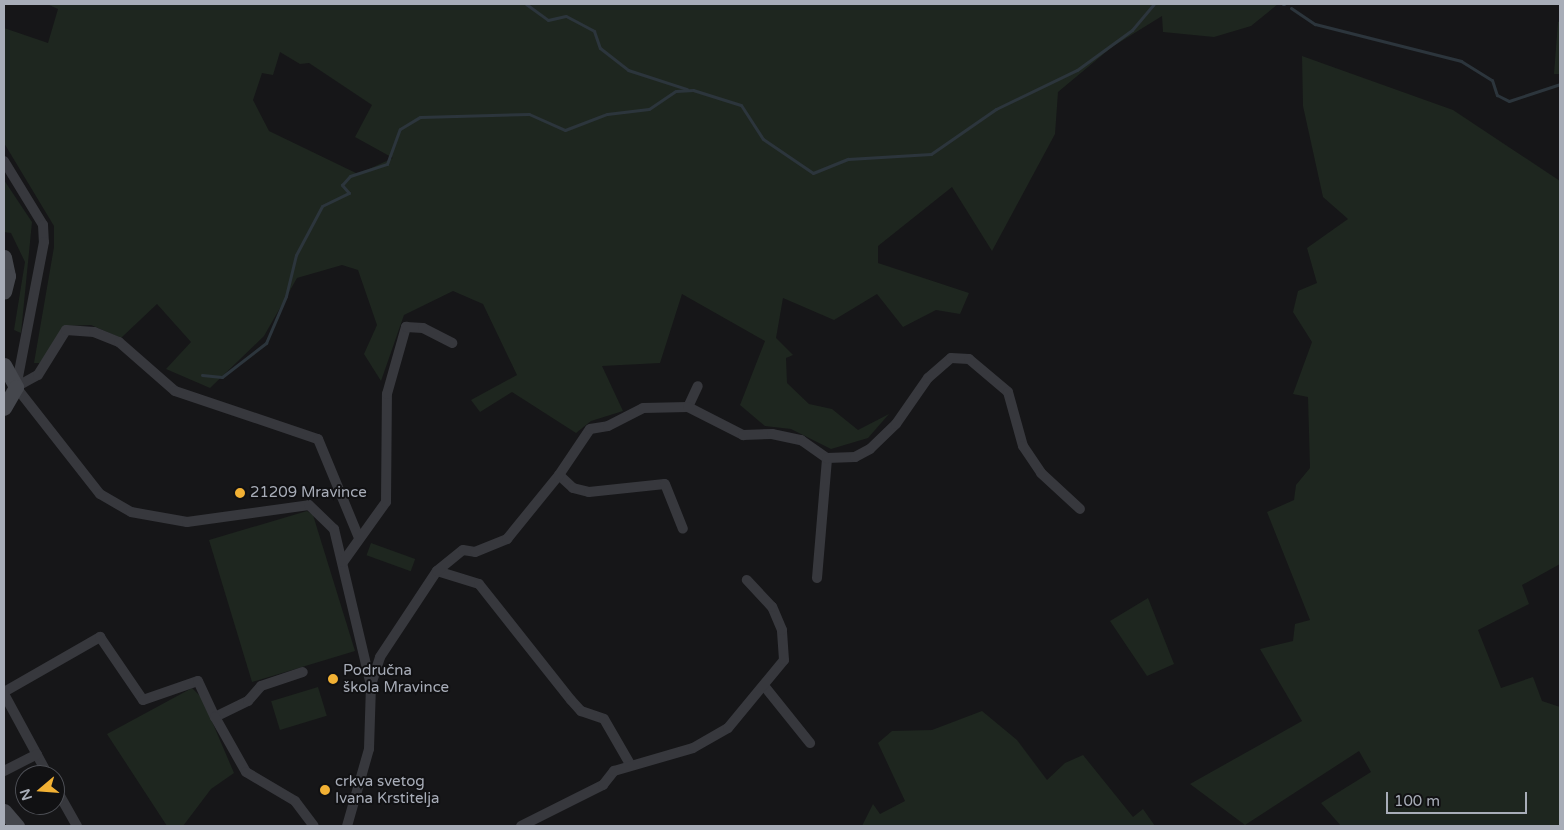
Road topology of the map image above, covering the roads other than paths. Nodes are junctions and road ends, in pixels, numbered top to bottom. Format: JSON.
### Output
{"nodes":[{"id":1,"x":4,"y":161,"type":"edge"},
{"id":2,"x":4,"y":257,"type":"edge"},
{"id":3,"x":4,"y":292,"type":"edge"},
{"id":4,"x":452,"y":343,"type":"dead end"},
{"id":5,"x":4,"y":365,"type":"edge"},
{"id":6,"x":698,"y":386,"type":"dead end"},
{"id":7,"x":16,"y":387,"type":"junction"},
{"id":8,"x":688,"y":407,"type":"junction"},
{"id":9,"x":4,"y":408,"type":"edge"},
{"id":10,"x":827,"y":458,"type":"junction"},
{"id":11,"x":559,"y":475,"type":"junction"},
{"id":12,"x":1080,"y":508,"type":"dead end"},
{"id":13,"x":683,"y":530,"type":"dead end"},
{"id":14,"x":359,"y":538,"type":"junction"},
{"id":15,"x":343,"y":562,"type":"junction"},
{"id":16,"x":437,"y":571,"type":"junction"},
{"id":17,"x":817,"y":578,"type":"dead end"},
{"id":18,"x":747,"y":580,"type":"dead end"},
{"id":19,"x":303,"y":672,"type":"dead end"},
{"id":20,"x":371,"y":685,"type":"junction"},
{"id":21,"x":764,"y":687,"type":"junction"},
{"id":22,"x":4,"y":693,"type":"edge"},
{"id":23,"x":215,"y":717,"type":"junction"},
{"id":24,"x":810,"y":743,"type":"dead end"},
{"id":25,"x":36,"y":754,"type":"junction"},
{"id":26,"x":630,"y":764,"type":"junction"},
{"id":27,"x":42,"y":765,"type":"edge"},
{"id":28,"x":4,"y":771,"type":"edge"},
{"id":29,"x":65,"y":805,"type":"edge"},
{"id":30,"x":4,"y":811,"type":"edge"},
{"id":31,"x":18,"y":826,"type":"edge"},
{"id":32,"x":77,"y":826,"type":"edge"},
{"id":33,"x":314,"y":826,"type":"edge"},
{"id":34,"x":347,"y":826,"type":"edge"},
{"id":35,"x":521,"y":826,"type":"edge"}],
"edges":[{"from":1,"to":7,"type":"street"},
{"from":2,"to":3,"type":"main road"},
{"from":4,"to":14,"type":"street"},
{"from":5,"to":7,"type":"main road"},
{"from":6,"to":8,"type":"street"},
{"from":7,"to":9,"type":"main road"},
{"from":7,"to":14,"type":"street"},
{"from":7,"to":15,"type":"street"},
{"from":8,"to":10,"type":"street"},
{"from":8,"to":11,"type":"street"},
{"from":10,"to":12,"type":"street"},
{"from":10,"to":17,"type":"street"},
{"from":11,"to":13,"type":"street"},
{"from":11,"to":16,"type":"street"},
{"from":14,"to":15,"type":"street"},
{"from":15,"to":20,"type":"street"},
{"from":16,"to":20,"type":"street"},
{"from":16,"to":26,"type":"street"},
{"from":18,"to":21,"type":"street"},
{"from":19,"to":23,"type":"street"},
{"from":20,"to":34,"type":"street"},
{"from":21,"to":24,"type":"street"},
{"from":21,"to":26,"type":"street"},
{"from":22,"to":23,"type":"street"},
{"from":22,"to":25,"type":"street"},
{"from":23,"to":33,"type":"street"},
{"from":25,"to":27,"type":"street"},
{"from":25,"to":28,"type":"street"},
{"from":26,"to":35,"type":"street"},
{"from":29,"to":32,"type":"street"},
{"from":30,"to":31,"type":"main road"}]}
